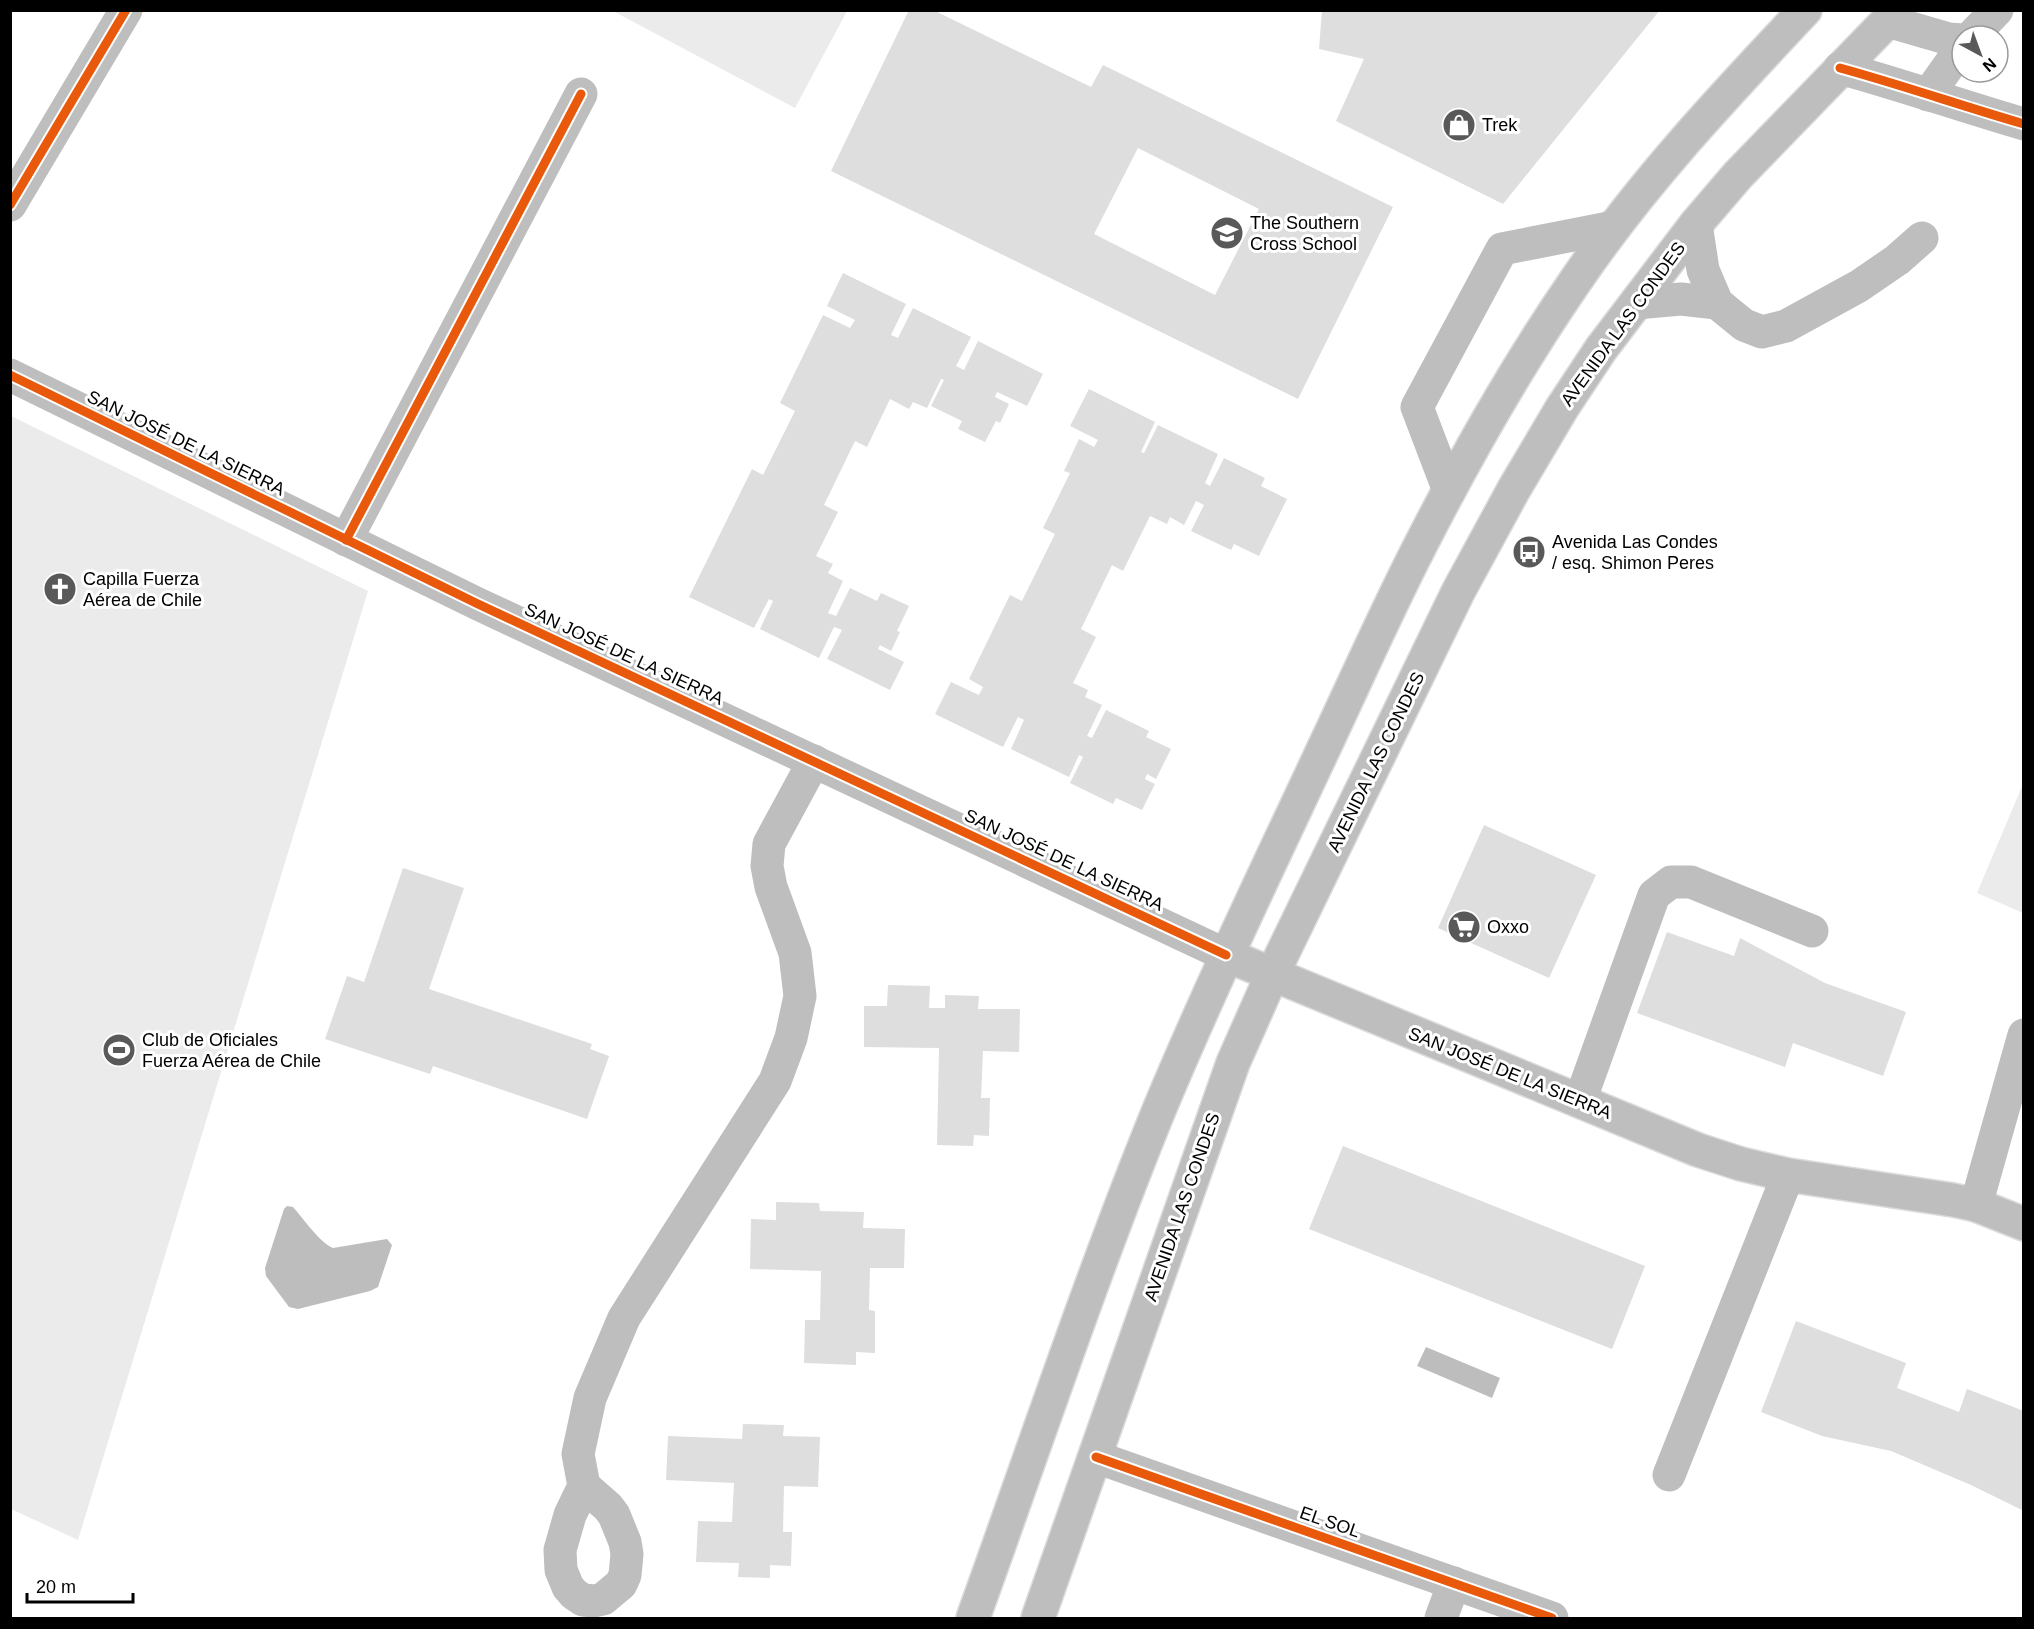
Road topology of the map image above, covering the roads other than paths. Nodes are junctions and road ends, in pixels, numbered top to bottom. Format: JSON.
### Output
{"nodes":[{"id":1,"x":126,"y":10,"type":"edge"},
{"id":2,"x":1805,"y":10,"type":"edge"},
{"id":3,"x":1997,"y":10,"type":"edge"},
{"id":4,"x":1892,"y":16,"type":"edge"},
{"id":5,"x":1984,"y":24,"type":"edge"},
{"id":6,"x":1950,"y":39,"type":"edge"},
{"id":7,"x":1950,"y":64,"type":"edge"},
{"id":8,"x":1840,"y":68,"type":"junction"},
{"id":9,"x":581,"y":94,"type":"dead end"},
{"id":10,"x":1929,"y":95,"type":"junction"},
{"id":11,"x":2024,"y":124,"type":"edge"},
{"id":12,"x":10,"y":205,"type":"edge"},
{"id":13,"x":1696,"y":224,"type":"junction"},
{"id":14,"x":1614,"y":227,"type":"junction"},
{"id":15,"x":1922,"y":238,"type":"dead end"},
{"id":16,"x":1636,"y":303,"type":"junction"},
{"id":17,"x":1717,"y":303,"type":"junction"},
{"id":18,"x":10,"y":375,"type":"edge"},
{"id":19,"x":1449,"y":491,"type":"junction"},
{"id":20,"x":346,"y":540,"type":"junction"},
{"id":21,"x":814,"y":761,"type":"junction"},
{"id":22,"x":1812,"y":931,"type":"dead end"},
{"id":23,"x":1226,"y":956,"type":"junction"},
{"id":24,"x":1272,"y":975,"type":"junction"},
{"id":25,"x":2024,"y":1035,"type":"edge"},
{"id":26,"x":1580,"y":1101,"type":"junction"},
{"id":27,"x":1788,"y":1175,"type":"junction"},
{"id":28,"x":1976,"y":1205,"type":"junction"},
{"id":29,"x":2024,"y":1224,"type":"edge"},
{"id":30,"x":1096,"y":1457,"type":"junction"},
{"id":31,"x":1669,"y":1475,"type":"dead end"},
{"id":32,"x":584,"y":1486,"type":"dead end"},
{"id":33,"x":1454,"y":1583,"type":"junction"},
{"id":34,"x":973,"y":1618,"type":"edge"},
{"id":35,"x":1038,"y":1618,"type":"edge"},
{"id":36,"x":1442,"y":1618,"type":"edge"},
{"id":37,"x":1552,"y":1618,"type":"edge"}],
"edges":[{"from":1,"to":12,"type":"main road"},
{"from":2,"to":14,"type":"main road"},
{"from":3,"to":5,"type":"main road"},
{"from":4,"to":6,"type":"main road"},
{"from":4,"to":8,"type":"main road","name":"AVENIDA LAS CONDES"},
{"from":7,"to":10,"type":"main road"},
{"from":8,"to":10,"type":"main road"},
{"from":8,"to":13,"type":"main road","name":"AVENIDA LAS CONDES"},
{"from":9,"to":20,"type":"main road"},
{"from":10,"to":11,"type":"main road"},
{"from":13,"to":16,"type":"main road","name":"AVENIDA LAS CONDES"},
{"from":13,"to":17,"type":"main road"},
{"from":14,"to":19,"type":"main road"},
{"from":14,"to":19,"type":"main road"},
{"from":15,"to":17,"type":"main road"},
{"from":16,"to":17,"type":"main road"},
{"from":16,"to":24,"type":"main road","name":"AVENIDA LAS CONDES"},
{"from":18,"to":20,"type":"main road","name":"SAN JOSÉ DE LA SIERRA"},
{"from":19,"to":23,"type":"main road"},
{"from":20,"to":21,"type":"main road","name":"SAN JOSÉ DE LA SIERRA"},
{"from":21,"to":23,"type":"main road","name":"SAN JOSÉ DE LA SIERRA"},
{"from":21,"to":32,"type":"main road"},
{"from":22,"to":26,"type":"main road"},
{"from":23,"to":24,"type":"main road","name":"SAN JOSÉ DE LA SIERRA"},
{"from":23,"to":34,"type":"main road"},
{"from":24,"to":26,"type":"main road","name":"SAN JOSÉ DE LA SIERRA"},
{"from":24,"to":30,"type":"main road","name":"AVENIDA LAS CONDES"},
{"from":25,"to":28,"type":"main road"},
{"from":26,"to":27,"type":"main road","name":"SAN JOSÉ DE LA SIERRA"},
{"from":27,"to":28,"type":"main road","name":"SAN JOSÉ DE LA SIERRA"},
{"from":27,"to":31,"type":"main road"},
{"from":28,"to":29,"type":"main road","name":"SAN JOSÉ DE LA SIERRA"},
{"from":30,"to":33,"type":"main road","name":"EL SOL"},
{"from":30,"to":35,"type":"main road","name":"AVENIDA LAS CONDES"},
{"from":33,"to":36,"type":"main road"},
{"from":33,"to":37,"type":"main road","name":"EL SOL"}]}
